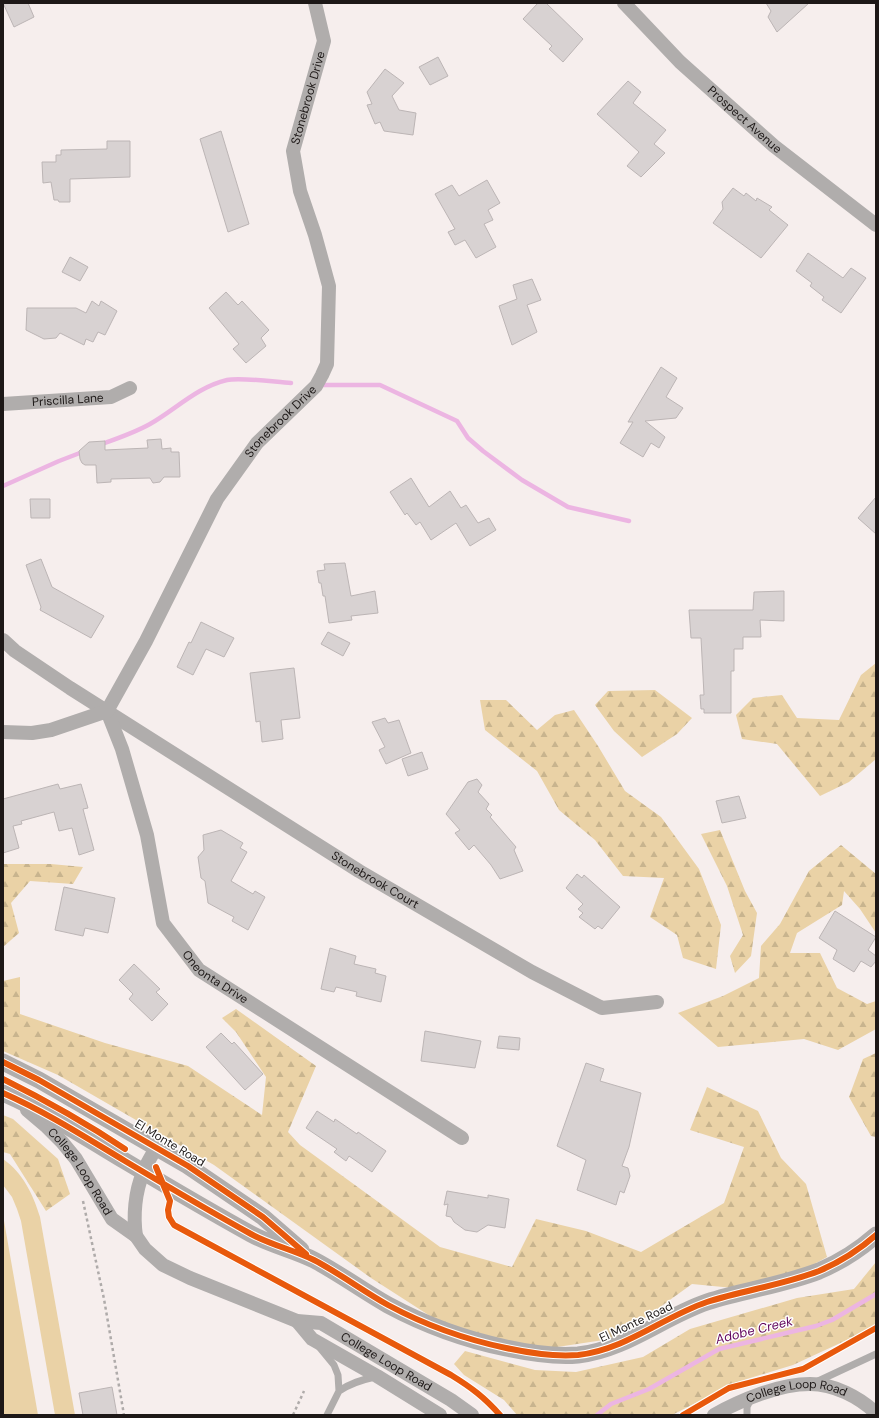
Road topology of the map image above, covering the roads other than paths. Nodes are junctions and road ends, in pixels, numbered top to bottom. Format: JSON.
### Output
{"nodes":[{"id":1,"x":315,"y":3,"type":"edge"},
{"id":2,"x":624,"y":3,"type":"edge"},
{"id":3,"x":876,"y":225,"type":"edge"},
{"id":4,"x":130,"y":388,"type":"dead end"},
{"id":5,"x":3,"y":404,"type":"edge"},
{"id":6,"x":3,"y":640,"type":"edge"},
{"id":7,"x":107,"y":711,"type":"junction"},
{"id":8,"x":3,"y":732,"type":"edge"},
{"id":9,"x":657,"y":1002,"type":"dead end"},
{"id":10,"x":3,"y":1062,"type":"edge"},
{"id":11,"x":3,"y":1094,"type":"edge"},
{"id":12,"x":462,"y":1138,"type":"dead end"},
{"id":13,"x":156,"y":1148,"type":"junction"},
{"id":14,"x":143,"y":1172,"type":"junction"},
{"id":15,"x":876,"y":1235,"type":"edge"},
{"id":16,"x":136,"y":1236,"type":"junction"},
{"id":17,"x":314,"y":1260,"type":"junction"},
{"id":18,"x":297,"y":1321,"type":"junction"},
{"id":19,"x":312,"y":1339,"type":"junction"},
{"id":20,"x":876,"y":1354,"type":"edge"},
{"id":21,"x":377,"y":1376,"type":"junction"},
{"id":22,"x":811,"y":1384,"type":"junction"},
{"id":23,"x":339,"y":1391,"type":"junction"},
{"id":24,"x":754,"y":1396,"type":"junction"},
{"id":25,"x":876,"y":1413,"type":"edge"},
{"id":26,"x":327,"y":1415,"type":"edge"},
{"id":27,"x":440,"y":1415,"type":"edge"},
{"id":28,"x":472,"y":1415,"type":"edge"},
{"id":29,"x":715,"y":1415,"type":"edge"},
{"id":30,"x":747,"y":1415,"type":"edge"}],
"edges":[{"from":1,"to":7,"type":"street","name":"Stonebrook Drive"},
{"from":2,"to":3,"type":"street","name":"Prospect Avenue"},
{"from":4,"to":5,"type":"street","name":"Priscilla Lane"},
{"from":6,"to":7,"type":"street"},
{"from":7,"to":8,"type":"street"},
{"from":7,"to":9,"type":"street","name":"Stonebrook Court"},
{"from":7,"to":12,"type":"street","name":"Oneonta Drive"},
{"from":10,"to":13,"type":"street","name":"El Monte Road"},
{"from":11,"to":14,"type":"street","name":"El Monte Road"},
{"from":11,"to":16,"type":"street","name":"College Loop Road"},
{"from":13,"to":14,"type":"street"},
{"from":13,"to":17,"type":"street","name":"El Monte Road"},
{"from":14,"to":16,"type":"street"},
{"from":14,"to":17,"type":"street","name":"El Monte Road"},
{"from":15,"to":17,"type":"street","name":"El Monte Road"},
{"from":16,"to":18,"type":"street","name":"College Loop Road"},
{"from":18,"to":19,"type":"street","name":"College Loop Road"},
{"from":18,"to":28,"type":"street","name":"College Loop Road"},
{"from":19,"to":21,"type":"street","name":"College Loop Road"},
{"from":19,"to":23,"type":"lane"},
{"from":20,"to":22,"type":"lane"},
{"from":21,"to":23,"type":"lane"},
{"from":21,"to":27,"type":"street","name":"College Loop Road"},
{"from":22,"to":24,"type":"street","name":"College Loop Road"},
{"from":22,"to":25,"type":"street","name":"College Loop Road"},
{"from":23,"to":26,"type":"lane"},
{"from":24,"to":29,"type":"street","name":"College Loop Road"},
{"from":24,"to":30,"type":"lane"}]}
